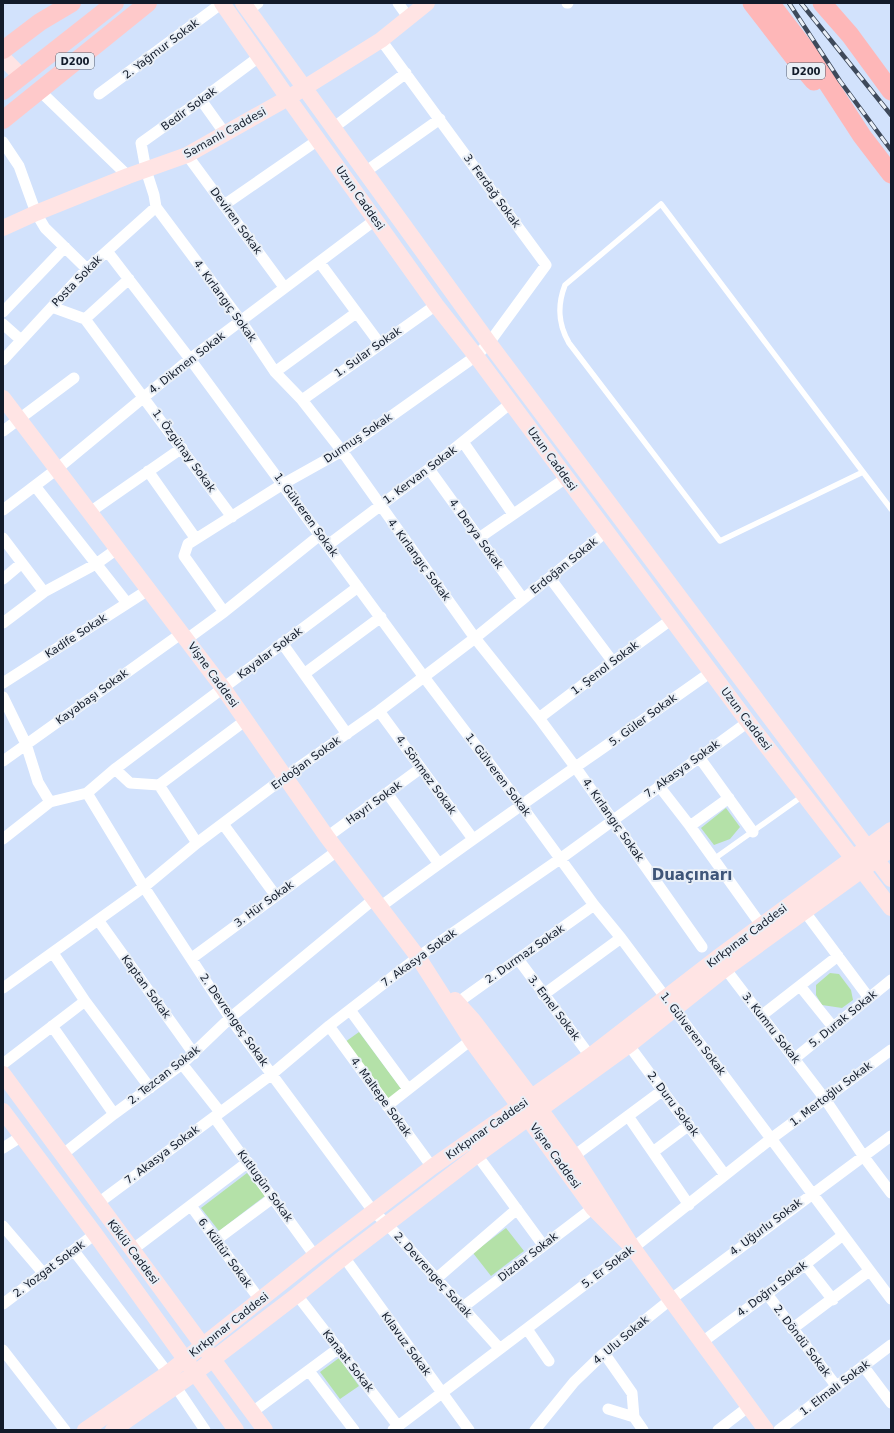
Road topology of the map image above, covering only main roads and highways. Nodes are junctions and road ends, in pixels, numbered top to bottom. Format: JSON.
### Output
{"nodes":[{"id":1,"x":72,"y":3,"type":"edge"},
{"id":2,"x":148,"y":3,"type":"edge"},
{"id":3,"x":222,"y":3,"type":"edge"},
{"id":4,"x":427,"y":3,"type":"edge"},
{"id":5,"x":752,"y":3,"type":"edge"},
{"id":6,"x":770,"y":3,"type":"edge"},
{"id":7,"x":822,"y":3,"type":"edge"},
{"id":8,"x":830,"y":3,"type":"edge"},
{"id":9,"x":111,"y":4,"type":"edge"},
{"id":10,"x":250,"y":5,"type":"edge"},
{"id":11,"x":850,"y":35,"type":"junction"},
{"id":12,"x":3,"y":50,"type":"edge"},
{"id":13,"x":3,"y":58,"type":"edge"},
{"id":14,"x":21,"y":76,"type":"junction"},
{"id":15,"x":304,"y":87,"type":"junction"},
{"id":16,"x":3,"y":91,"type":"edge"},
{"id":17,"x":40,"y":91,"type":"junction"},
{"id":18,"x":891,"y":91,"type":"edge"},
{"id":19,"x":288,"y":98,"type":"junction"},
{"id":20,"x":3,"y":120,"type":"edge"},
{"id":21,"x":862,"y":136,"type":"junction"},
{"id":22,"x":891,"y":174,"type":"edge"},
{"id":23,"x":3,"y":228,"type":"edge"},
{"id":24,"x":3,"y":398,"type":"edge"},
{"id":25,"x":891,"y":830,"type":"edge"},
{"id":26,"x":891,"y":849,"type":"edge"},
{"id":27,"x":872,"y":854,"type":"junction"},
{"id":28,"x":858,"y":864,"type":"junction"},
{"id":29,"x":891,"y":879,"type":"edge"},
{"id":30,"x":891,"y":908,"type":"edge"},
{"id":31,"x":418,"y":957,"type":"junction"},
{"id":32,"x":721,"y":963,"type":"junction"},
{"id":33,"x":625,"y":1039,"type":"junction"},
{"id":34,"x":3,"y":1074,"type":"edge"},
{"id":35,"x":530,"y":1108,"type":"junction"},
{"id":36,"x":3,"y":1110,"type":"edge"},
{"id":37,"x":633,"y":1248,"type":"junction"},
{"id":38,"x":203,"y":1345,"type":"junction"},
{"id":39,"x":214,"y":1359,"type":"junction"},
{"id":40,"x":185,"y":1360,"type":"junction"},
{"id":41,"x":195,"y":1373,"type":"junction"},
{"id":42,"x":85,"y":1430,"type":"edge"},
{"id":43,"x":113,"y":1430,"type":"edge"},
{"id":44,"x":236,"y":1430,"type":"edge"},
{"id":45,"x":265,"y":1430,"type":"edge"},
{"id":46,"x":766,"y":1430,"type":"edge"}],
"edges":[{"from":1,"to":12,"type":"main road"},
{"from":2,"to":17,"type":"main road","number":"D200"},
{"from":3,"to":19,"type":"main road","name":"Uzun Caddesi"},
{"from":4,"to":15,"type":"main road","name":"Samanlı Caddesi"},
{"from":5,"to":21,"type":"highway","number":"D200"},
{"from":6,"to":21,"type":"highway","number":"D200"},
{"from":7,"to":11,"type":"highway"},
{"from":8,"to":11,"type":"highway"},
{"from":9,"to":14,"type":"main road","number":"D200"},
{"from":10,"to":15,"type":"main road","name":"Uzun Caddesi"},
{"from":11,"to":18,"type":"highway"},
{"from":13,"to":14,"type":"main road"},
{"from":14,"to":16,"type":"main road","number":"D200"},
{"from":14,"to":17,"type":"main road"},
{"from":15,"to":19,"type":"main road","name":"Samanlı Caddesi"},
{"from":15,"to":27,"type":"main road","name":"Uzun Caddesi"},
{"from":17,"to":20,"type":"main road","number":"D200"},
{"from":19,"to":23,"type":"main road","name":"Samanlı Caddesi"},
{"from":19,"to":28,"type":"main road","name":"Uzun Caddesi"},
{"from":21,"to":22,"type":"highway","number":"D200"},
{"from":24,"to":31,"type":"main road","name":"Vişne Caddesi"},
{"from":25,"to":27,"type":"main road","name":"Kırkpınar Caddesi"},
{"from":26,"to":27,"type":"main road","name":"Kırkpınar Caddesi"},
{"from":27,"to":28,"type":"main road","name":"Kırkpınar Caddesi"},
{"from":27,"to":29,"type":"main road","name":"Uzun Caddesi"},
{"from":28,"to":30,"type":"main road","name":"Uzun Caddesi"},
{"from":28,"to":32,"type":"main road","name":"Kırkpınar Caddesi"},
{"from":28,"to":32,"type":"main road","name":"Kırkpınar Caddesi"},
{"from":31,"to":35,"type":"main road","name":"Vişne Caddesi"},
{"from":31,"to":35,"type":"main road","name":"Vişne Caddesi"},
{"from":32,"to":33,"type":"main road","name":"Kırkpınar Caddesi"},
{"from":33,"to":35,"type":"main road","name":"Kırkpınar Caddesi"},
{"from":33,"to":35,"type":"main road","name":"Kırkpınar Caddesi"},
{"from":34,"to":38,"type":"main road","name":"Köklü Caddesi"},
{"from":35,"to":37,"type":"main road","name":"Vişne Caddesi"},
{"from":35,"to":37,"type":"main road","name":"Vişne Caddesi"},
{"from":35,"to":38,"type":"main road","name":"Kırkpınar Caddesi"},
{"from":35,"to":39,"type":"main road","name":"Kırkpınar Caddesi"},
{"from":36,"to":40,"type":"main road","name":"Köklü Caddesi"},
{"from":37,"to":46,"type":"main road","name":"Vişne Caddesi"},
{"from":38,"to":39,"type":"main road","name":"Köklü Caddesi"},
{"from":38,"to":40,"type":"main road","name":"Kırkpınar Caddesi"},
{"from":39,"to":41,"type":"main road","name":"Kırkpınar Caddesi"},
{"from":39,"to":45,"type":"main road","name":"Köklü Caddesi"},
{"from":40,"to":41,"type":"main road","name":"Köklü Caddesi"},
{"from":40,"to":42,"type":"main road","name":"Kırkpınar Caddesi"},
{"from":41,"to":43,"type":"main road","name":"Kırkpınar Caddesi"},
{"from":41,"to":44,"type":"main road","name":"Köklü Caddesi"}]}
